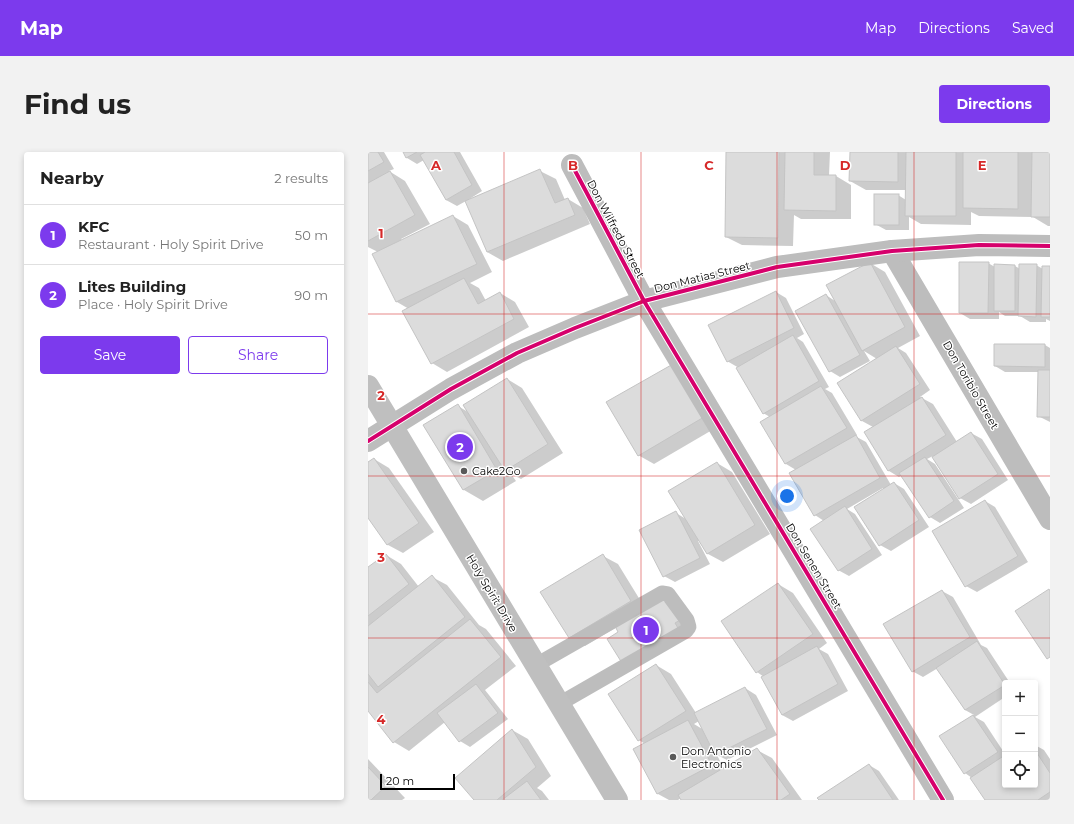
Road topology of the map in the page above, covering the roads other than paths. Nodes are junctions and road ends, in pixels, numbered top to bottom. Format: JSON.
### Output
{"nodes":[{"id":1,"x":572,"y":165,"type":"dead end"},
{"id":2,"x":1050,"y":246,"type":"edge"},
{"id":3,"x":892,"y":251,"type":"junction"},
{"id":4,"x":644,"y":301,"type":"junction"},
{"id":5,"x":368,"y":386,"type":"edge"},
{"id":6,"x":392,"y":426,"type":"junction"},
{"id":7,"x":368,"y":440,"type":"edge"},
{"id":8,"x":1050,"y":519,"type":"edge"},
{"id":9,"x":536,"y":666,"type":"junction"},
{"id":10,"x":559,"y":704,"type":"junction"},
{"id":11,"x":617,"y":800,"type":"edge"},
{"id":12,"x":943,"y":800,"type":"edge"}],
"edges":[{"from":1,"to":4,"type":"street","name":"Don Wilfredo Street"},
{"from":2,"to":3,"type":"street","name":"Don Matias Street"},
{"from":3,"to":4,"type":"street","name":"Don Matias Street"},
{"from":3,"to":8,"type":"street","name":"Don Toribio Street"},
{"from":4,"to":6,"type":"street","name":"Don Matias Street"},
{"from":4,"to":12,"type":"street","name":"Don Senen Street"},
{"from":5,"to":6,"type":"main road","name":"Holy Spirit Drive"},
{"from":6,"to":7,"type":"street","name":"Don Matias Street"},
{"from":6,"to":9,"type":"main road","name":"Holy Spirit Drive"},
{"from":9,"to":10,"type":"main road","name":"Holy Spirit Drive"},
{"from":9,"to":10,"type":"lane"},
{"from":10,"to":11,"type":"main road","name":"Holy Spirit Drive"}]}
